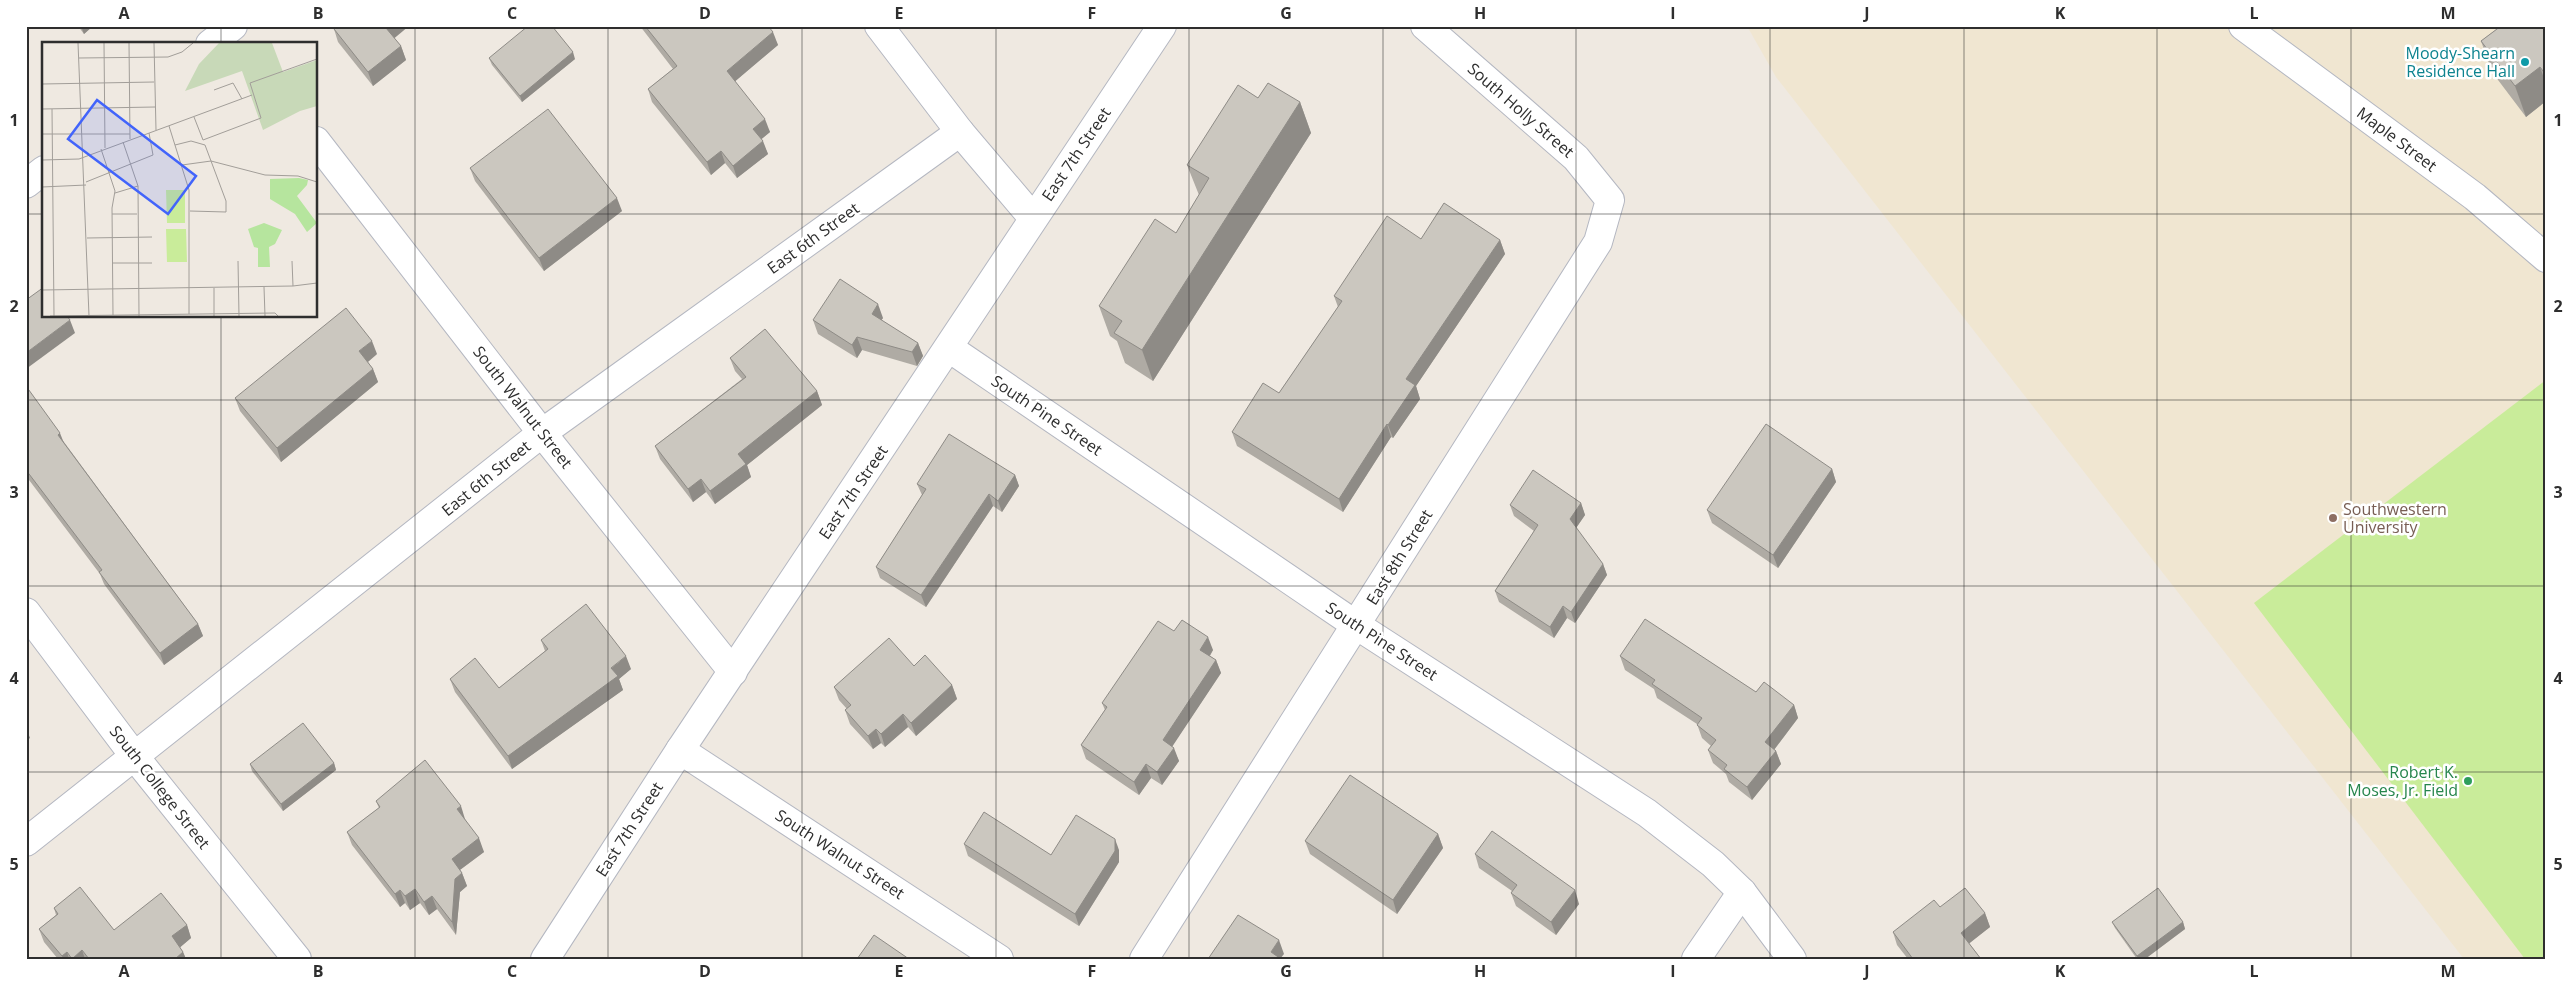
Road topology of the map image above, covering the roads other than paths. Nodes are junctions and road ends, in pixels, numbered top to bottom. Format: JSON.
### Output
{"nodes":[{"id":1,"x":878,"y":26,"type":"edge"},
{"id":2,"x":1162,"y":26,"type":"edge"},
{"id":3,"x":1424,"y":26,"type":"edge"},
{"id":4,"x":2243,"y":26,"type":"edge"},
{"id":5,"x":960,"y":132,"type":"junction"},
{"id":6,"x":318,"y":144,"type":"edge"},
{"id":7,"x":42,"y":172,"type":"edge"},
{"id":8,"x":26,"y":184,"type":"edge"},
{"id":9,"x":1610,"y":200,"type":"joint"},
{"id":10,"x":1033,"y":218,"type":"junction"},
{"id":11,"x":2546,"y":258,"type":"edge"},
{"id":12,"x":949,"y":348,"type":"junction"},
{"id":13,"x":542,"y":433,"type":"junction"},
{"id":14,"x":26,"y":612,"type":"edge"},
{"id":15,"x":1356,"y":625,"type":"junction"},
{"id":16,"x":732,"y":672,"type":"junction"},
{"id":17,"x":680,"y":750,"type":"junction"},
{"id":18,"x":135,"y":757,"type":"junction"},
{"id":19,"x":26,"y":842,"type":"edge"},
{"id":20,"x":1742,"y":892,"type":"junction"},
{"id":21,"x":297,"y":959,"type":"edge"},
{"id":22,"x":544,"y":959,"type":"edge"},
{"id":23,"x":999,"y":959,"type":"edge"},
{"id":24,"x":1144,"y":959,"type":"edge"},
{"id":25,"x":1696,"y":959,"type":"edge"},
{"id":26,"x":1792,"y":959,"type":"edge"}],
"edges":[{"from":1,"to":5,"type":"street"},
{"from":2,"to":10,"type":"street","name":"East 7th Street"},
{"from":3,"to":9,"type":"street","name":"South Holly Street"},
{"from":4,"to":11,"type":"street","name":"Maple Street"},
{"from":5,"to":10,"type":"street"},
{"from":5,"to":13,"type":"street","name":"East 6th Street"},
{"from":6,"to":13,"type":"street","name":"South Walnut Street"},
{"from":7,"to":8,"type":"street"},
{"from":9,"to":15,"type":"street","name":"East 8th Street"},
{"from":10,"to":12,"type":"street","name":"East 7th Street"},
{"from":12,"to":15,"type":"street","name":"South Pine Street"},
{"from":12,"to":16,"type":"street","name":"East 7th Street"},
{"from":13,"to":16,"type":"street","name":"South Walnut Street"},
{"from":13,"to":18,"type":"street","name":"East 6th Street"},
{"from":14,"to":18,"type":"street","name":"South College Street"},
{"from":15,"to":20,"type":"street","name":"South Pine Street"},
{"from":15,"to":24,"type":"street","name":"East 8th Street"},
{"from":16,"to":17,"type":"street","name":"East 7th Street"},
{"from":17,"to":22,"type":"street","name":"East 7th Street"},
{"from":17,"to":23,"type":"street","name":"South Walnut Street"},
{"from":18,"to":19,"type":"street","name":"East 6th Street"},
{"from":18,"to":21,"type":"street","name":"South College Street"},
{"from":20,"to":25,"type":"street"},
{"from":20,"to":26,"type":"street","name":"South Pine Street"}]}
